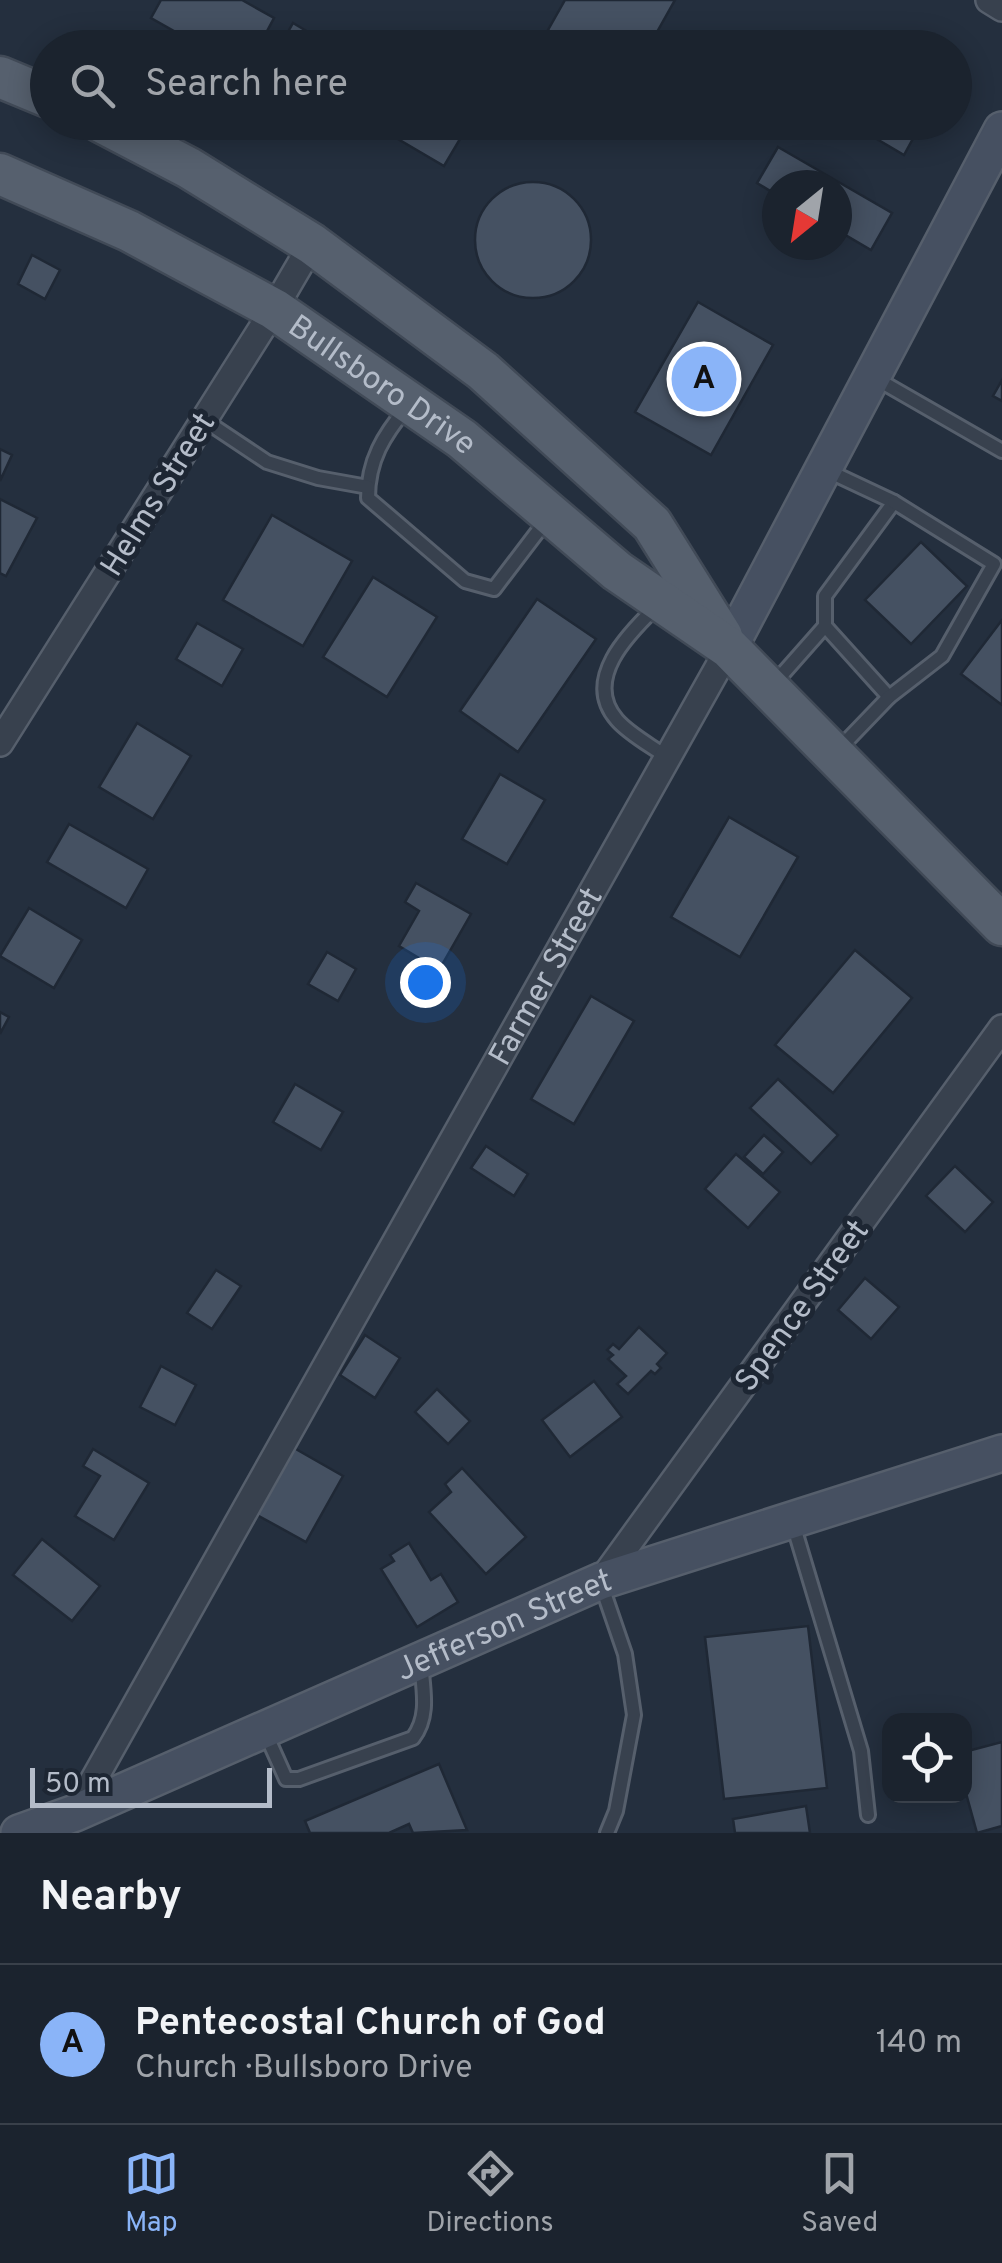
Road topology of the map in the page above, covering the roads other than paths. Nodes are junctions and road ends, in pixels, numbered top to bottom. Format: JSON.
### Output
{"nodes":[{"id":1,"x":989,"y":0,"type":"edge"},
{"id":2,"x":1002,"y":8,"type":"edge"},
{"id":3,"x":0,"y":76,"type":"edge"},
{"id":4,"x":30,"y":89,"type":"edge"},
{"id":5,"x":1002,"y":130,"type":"edge"},
{"id":6,"x":136,"y":140,"type":"edge"},
{"id":7,"x":0,"y":174,"type":"edge"},
{"id":8,"x":312,"y":244,"type":"junction"},
{"id":9,"x":274,"y":309,"type":"junction"},
{"id":10,"x":873,"y":376,"type":"junction"},
{"id":11,"x":410,"y":403,"type":"junction"},
{"id":12,"x":204,"y":420,"type":"junction"},
{"id":13,"x":1002,"y":450,"type":"edge"},
{"id":14,"x":824,"y":469,"type":"junction"},
{"id":15,"x":368,"y":488,"type":"junction"},
{"id":16,"x":894,"y":502,"type":"junction"},
{"id":17,"x":550,"y":516,"type":"junction"},
{"id":18,"x":674,"y":590,"type":"junction"},
{"id":19,"x":824,"y":626,"type":"junction"},
{"id":20,"x":729,"y":648,"type":"junction"},
{"id":21,"x":770,"y":689,"type":"junction"},
{"id":22,"x":889,"y":697,"type":"junction"},
{"id":23,"x":0,"y":743,"type":"edge"},
{"id":24,"x":832,"y":755,"type":"junction"},
{"id":25,"x":668,"y":758,"type":"junction"},
{"id":26,"x":1002,"y":925,"type":"edge"},
{"id":27,"x":1002,"y":1028,"type":"edge"},
{"id":28,"x":1002,"y":1453,"type":"edge"},
{"id":29,"x":792,"y":1521,"type":"junction"},
{"id":30,"x":600,"y":1582,"type":"junction"},
{"id":31,"x":421,"y":1660,"type":"junction"},
{"id":32,"x":264,"y":1730,"type":"junction"},
{"id":33,"x":76,"y":1813,"type":"junction"},
{"id":34,"x":868,"y":1815,"type":"dead end"},
{"id":35,"x":18,"y":1833,"type":"edge"},
{"id":36,"x":607,"y":1833,"type":"edge"}],
"edges":[{"from":1,"to":2,"type":"street"},
{"from":3,"to":4,"type":"main road"},
{"from":5,"to":10,"type":"street","name":"Farmer Street"},
{"from":6,"to":8,"type":"main road","name":"Bullsboro Drive"},
{"from":7,"to":9,"type":"main road","name":"Bullsboro Drive"},
{"from":8,"to":9,"type":"street","name":"Helms Street"},
{"from":8,"to":18,"type":"main road","name":"Bullsboro Drive"},
{"from":9,"to":11,"type":"main road","name":"Bullsboro Drive"},
{"from":9,"to":12,"type":"street","name":"Helms Street"},
{"from":10,"to":13,"type":"lane"},
{"from":10,"to":14,"type":"street","name":"Farmer Street"},
{"from":11,"to":15,"type":"lane"},
{"from":11,"to":17,"type":"main road","name":"Bullsboro Drive"},
{"from":12,"to":15,"type":"lane"},
{"from":12,"to":23,"type":"street","name":"Helms Street"},
{"from":14,"to":16,"type":"lane"},
{"from":14,"to":20,"type":"street","name":"Farmer Street"},
{"from":15,"to":17,"type":"lane"},
{"from":16,"to":19,"type":"lane"},
{"from":16,"to":22,"type":"lane"},
{"from":17,"to":18,"type":"main road","name":"Bullsboro Drive"},
{"from":18,"to":20,"type":"main road","name":"Bullsboro Drive"},
{"from":18,"to":25,"type":"lane"},
{"from":19,"to":21,"type":"lane"},
{"from":19,"to":22,"type":"lane"},
{"from":20,"to":21,"type":"main road","name":"Bullsboro Drive"},
{"from":20,"to":25,"type":"street","name":"Farmer Street"},
{"from":21,"to":24,"type":"main road","name":"Bullsboro Drive"},
{"from":22,"to":24,"type":"lane"},
{"from":24,"to":26,"type":"main road","name":"Bullsboro Drive"},
{"from":25,"to":33,"type":"street","name":"Farmer Street"},
{"from":27,"to":30,"type":"street","name":"Spence Street"},
{"from":28,"to":29,"type":"street","name":"Jefferson Street"},
{"from":29,"to":30,"type":"street","name":"Jefferson Street"},
{"from":29,"to":34,"type":"lane"},
{"from":30,"to":31,"type":"street","name":"Jefferson Street"},
{"from":30,"to":36,"type":"lane"},
{"from":31,"to":32,"type":"street","name":"Jefferson Street"},
{"from":31,"to":32,"type":"lane"},
{"from":32,"to":33,"type":"street","name":"Jefferson Street"},
{"from":33,"to":35,"type":"street","name":"Jefferson Street"}]}
